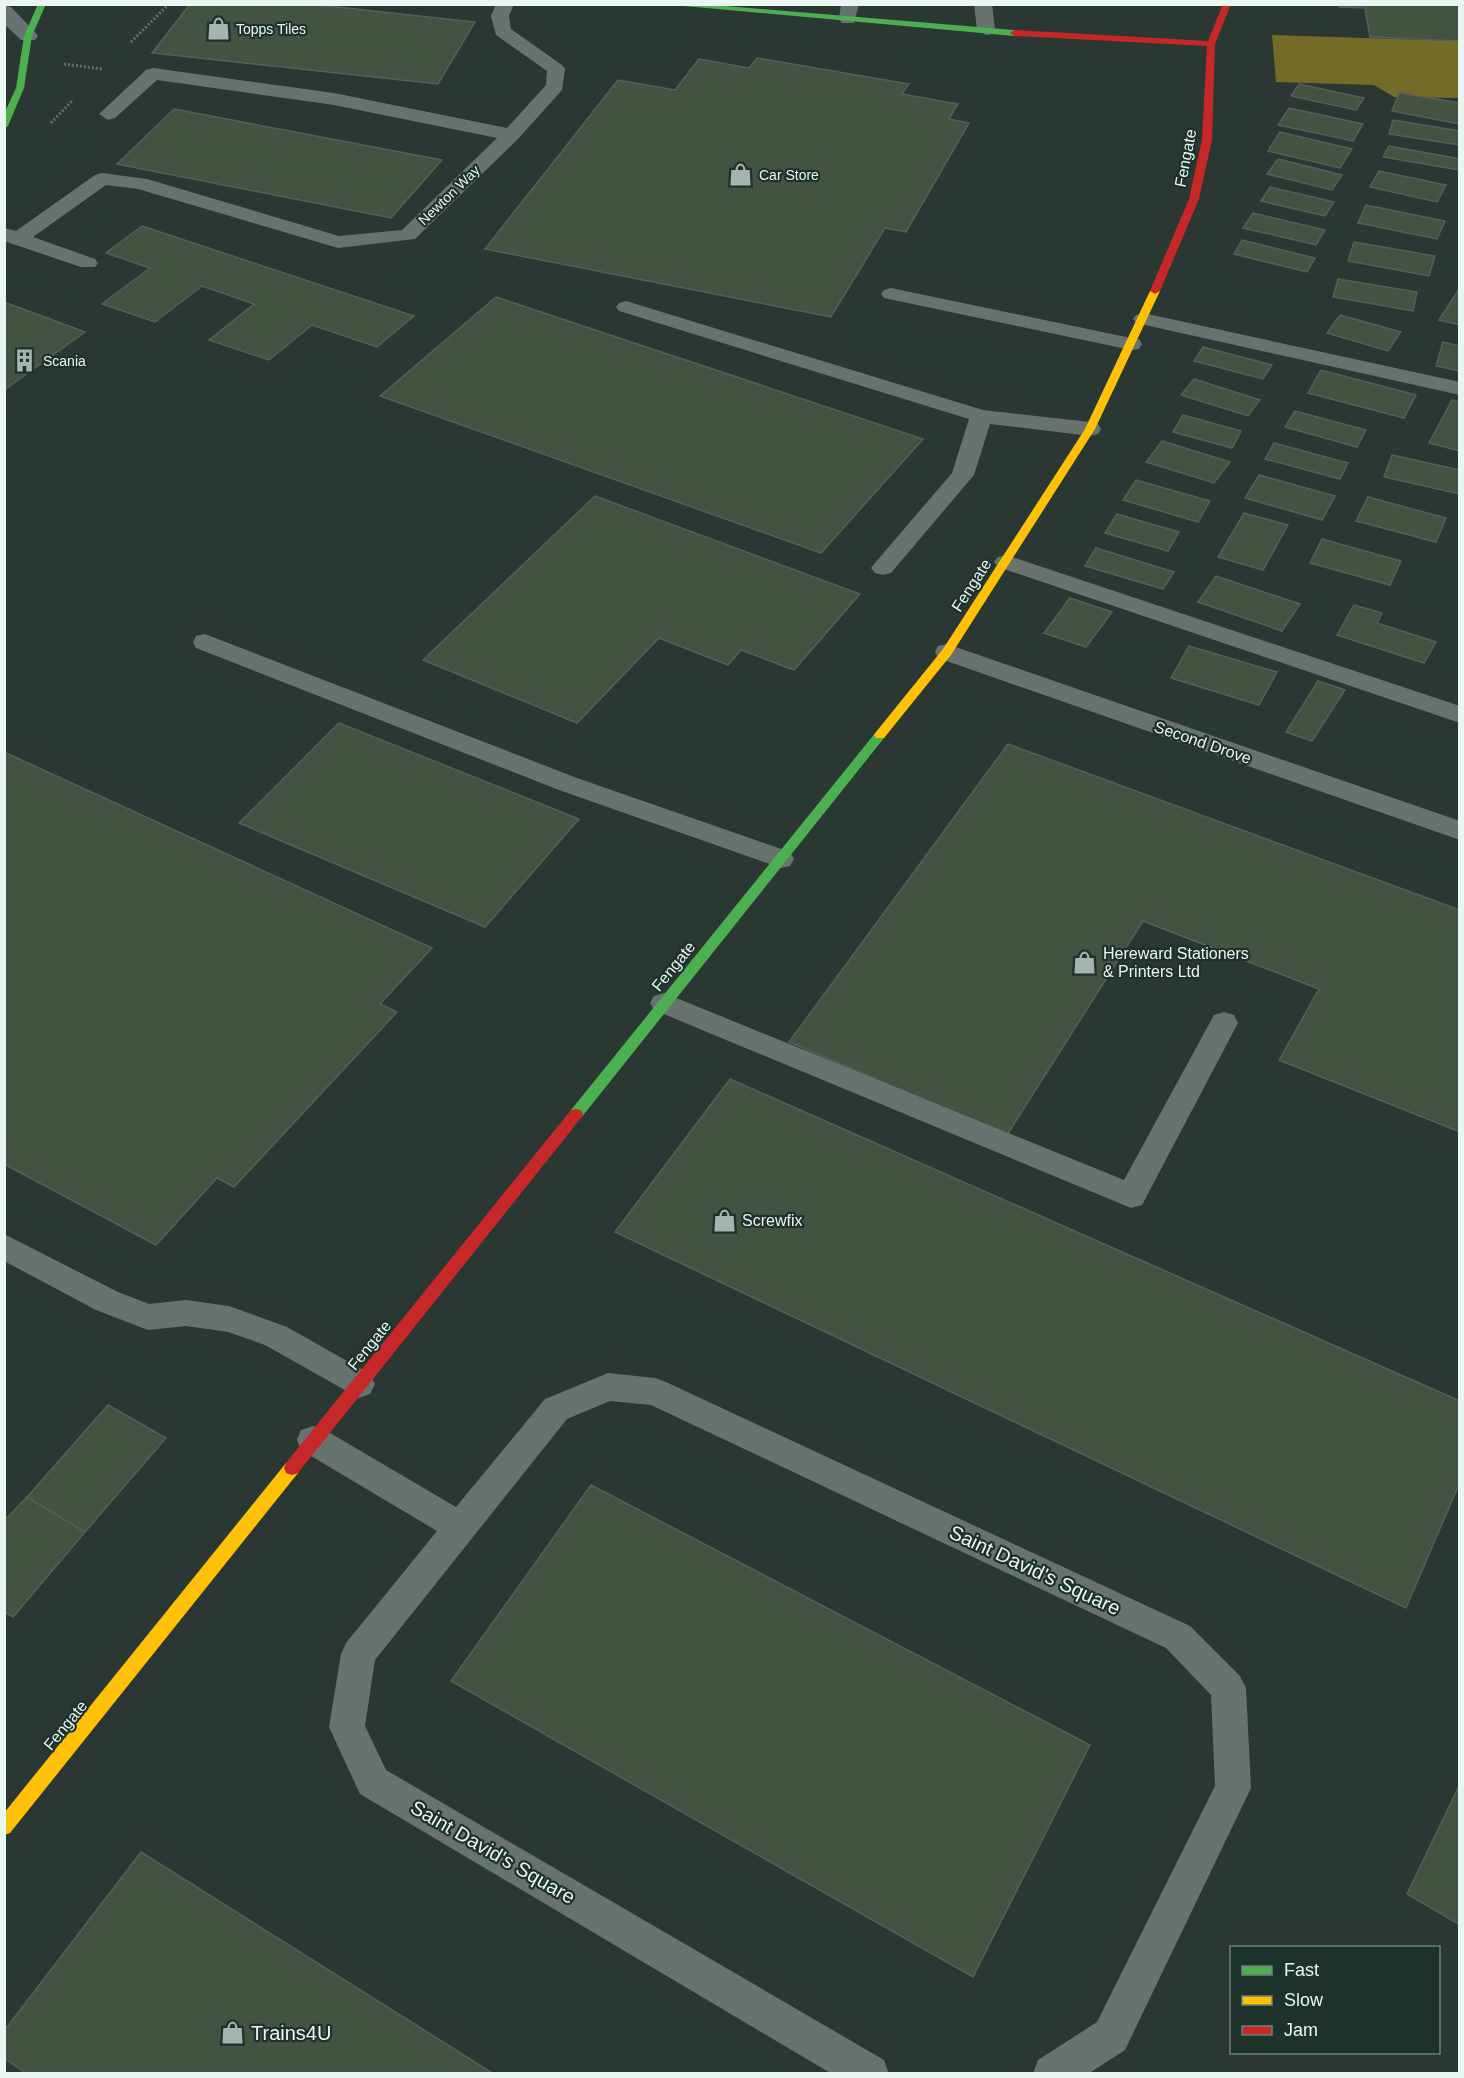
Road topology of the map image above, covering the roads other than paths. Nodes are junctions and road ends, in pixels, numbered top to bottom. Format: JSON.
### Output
{"nodes":[{"id":1,"x":42,"y":4,"type":"edge"},
{"id":2,"x":505,"y":4,"type":"edge"},
{"id":3,"x":666,"y":4,"type":"edge"},
{"id":4,"x":982,"y":4,"type":"edge"},
{"id":5,"x":1227,"y":4,"type":"edge"},
{"id":6,"x":4,"y":11,"type":"edge"},
{"id":7,"x":849,"y":12,"type":"edge"},
{"id":8,"x":986,"y":30,"type":"junction"},
{"id":9,"x":28,"y":36,"type":"junction"},
{"id":10,"x":1211,"y":44,"type":"junction"},
{"id":11,"x":108,"y":114,"type":"dead end"},
{"id":12,"x":4,"y":126,"type":"edge"},
{"id":13,"x":511,"y":135,"type":"junction"},
{"id":14,"x":11,"y":236,"type":"edge"},
{"id":15,"x":88,"y":263,"type":"dead end"},
{"id":16,"x":891,"y":294,"type":"dead end"},
{"id":17,"x":626,"y":307,"type":"dead end"},
{"id":18,"x":1143,"y":319,"type":"junction"},
{"id":19,"x":1131,"y":344,"type":"junction"},
{"id":20,"x":1460,"y":388,"type":"edge"},
{"id":21,"x":981,"y":416,"type":"junction"},
{"id":22,"x":1090,"y":429,"type":"junction"},
{"id":23,"x":1006,"y":562,"type":"junction"},
{"id":24,"x":883,"y":568,"type":"dead end"},
{"id":25,"x":205,"y":642,"type":"dead end"},
{"id":26,"x":947,"y":652,"type":"junction"},
{"id":27,"x":1460,"y":715,"type":"edge"},
{"id":28,"x":1460,"y":831,"type":"edge"},
{"id":29,"x":781,"y":858,"type":"junction"},
{"id":30,"x":664,"y":1004,"type":"junction"},
{"id":31,"x":1224,"y":1023,"type":"dead end"},
{"id":32,"x":4,"y":1246,"type":"edge"},
{"id":33,"x":359,"y":1383,"type":"junction"},
{"id":34,"x":313,"y":1440,"type":"junction"},
{"id":35,"x":459,"y":1526,"type":"junction"},
{"id":36,"x":4,"y":1827,"type":"edge"},
{"id":37,"x":870,"y":2073,"type":"edge"},
{"id":38,"x":1052,"y":2073,"type":"edge"}],
"edges":[{"from":1,"to":9,"type":"street"},
{"from":2,"to":13,"type":"lane","name":"Newton Way"},
{"from":3,"to":7,"type":"street"},
{"from":4,"to":8,"type":"lane"},
{"from":5,"to":10,"type":"street","name":"Fengate"},
{"from":6,"to":9,"type":"street"},
{"from":7,"to":8,"type":"street"},
{"from":8,"to":10,"type":"street"},
{"from":9,"to":12,"type":"street"},
{"from":10,"to":18,"type":"street","name":"Fengate"},
{"from":11,"to":13,"type":"lane"},
{"from":13,"to":14,"type":"lane","name":"Newton Way"},
{"from":14,"to":15,"type":"lane"},
{"from":16,"to":19,"type":"lane"},
{"from":17,"to":21,"type":"lane"},
{"from":18,"to":19,"type":"street","name":"Fengate"},
{"from":18,"to":20,"type":"lane"},
{"from":19,"to":22,"type":"street","name":"Fengate"},
{"from":21,"to":22,"type":"lane"},
{"from":21,"to":24,"type":"lane"},
{"from":22,"to":23,"type":"street","name":"Fengate"},
{"from":23,"to":26,"type":"street","name":"Fengate"},
{"from":23,"to":27,"type":"lane"},
{"from":25,"to":29,"type":"lane"},
{"from":26,"to":28,"type":"lane","name":"Second Drove"},
{"from":26,"to":29,"type":"street","name":"Fengate"},
{"from":29,"to":30,"type":"street","name":"Fengate"},
{"from":30,"to":31,"type":"lane"},
{"from":30,"to":33,"type":"street","name":"Fengate"},
{"from":32,"to":33,"type":"lane"},
{"from":33,"to":34,"type":"street","name":"Fengate"},
{"from":34,"to":35,"type":"lane"},
{"from":34,"to":36,"type":"street","name":"Fengate"},
{"from":35,"to":37,"type":"lane","name":"Saint David's Square"},
{"from":35,"to":38,"type":"lane","name":"Saint David's Square"}]}
